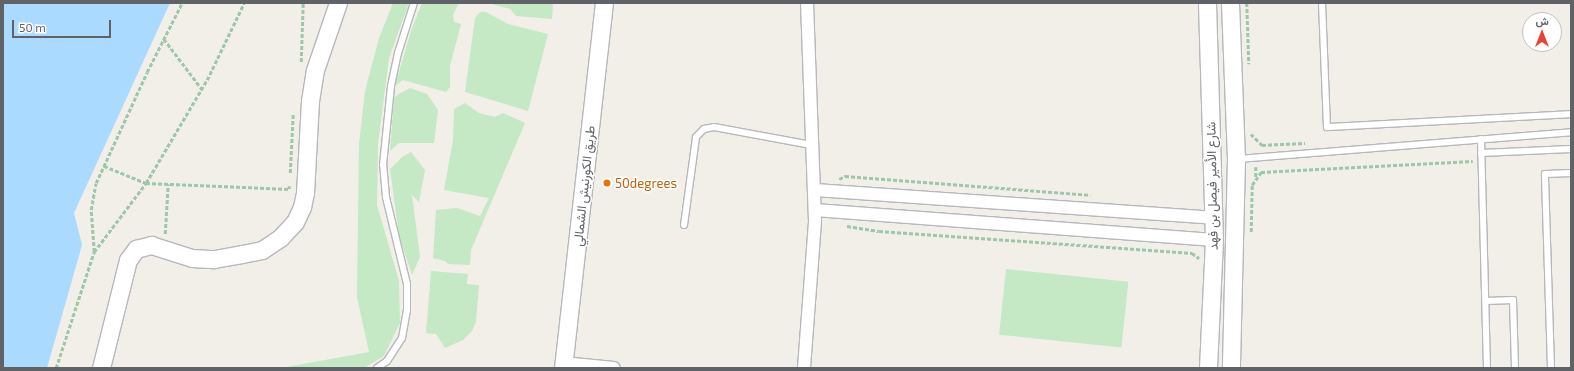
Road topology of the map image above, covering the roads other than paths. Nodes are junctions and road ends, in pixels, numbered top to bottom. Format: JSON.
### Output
{"nodes":[{"id":1,"x":338,"y":3,"type":"edge"},
{"id":2,"x":414,"y":3,"type":"edge"},
{"id":3,"x":604,"y":3,"type":"edge"},
{"id":4,"x":807,"y":3,"type":"edge"},
{"id":5,"x":1207,"y":3,"type":"edge"},
{"id":6,"x":1230,"y":3,"type":"edge"},
{"id":7,"x":1322,"y":3,"type":"edge"},
{"id":8,"x":1571,"y":114,"type":"edge"},
{"id":9,"x":1571,"y":132,"type":"edge"},
{"id":10,"x":1481,"y":138,"type":"junction"},
{"id":11,"x":811,"y":145,"type":"junction"},
{"id":12,"x":1571,"y":149,"type":"edge"},
{"id":13,"x":1482,"y":153,"type":"junction"},
{"id":14,"x":1236,"y":159,"type":"junction"},
{"id":15,"x":1571,"y":173,"type":"edge"},
{"id":16,"x":815,"y":190,"type":"junction"},
{"id":17,"x":815,"y":210,"type":"junction"},
{"id":18,"x":1214,"y":218,"type":"junction"},
{"id":19,"x":684,"y":225,"type":"dead end"},
{"id":20,"x":1214,"y":240,"type":"junction"},
{"id":21,"x":1486,"y":301,"type":"junction"},
{"id":22,"x":563,"y":366,"type":"edge"},
{"id":23,"x":101,"y":368,"type":"edge"},
{"id":24,"x":377,"y":368,"type":"edge"},
{"id":25,"x":614,"y":368,"type":"edge"},
{"id":26,"x":804,"y":368,"type":"edge"},
{"id":27,"x":1208,"y":368,"type":"edge"},
{"id":28,"x":1231,"y":368,"type":"edge"},
{"id":29,"x":1488,"y":368,"type":"edge"},
{"id":30,"x":1515,"y":368,"type":"edge"},
{"id":31,"x":1551,"y":368,"type":"edge"}],
"edges":[{"from":1,"to":23,"type":"main road"},
{"from":2,"to":24,"type":"lane"},
{"from":3,"to":22,"type":"main road","name":"طريق الكورنيش الشمالي"},
{"from":4,"to":11,"type":"street"},
{"from":5,"to":18,"type":"main road","name":"شارع الأمير فيصل بن فهد"},
{"from":6,"to":14,"type":"main road","name":"شارع الأمير فيصل بن فهد"},
{"from":7,"to":8,"type":"lane"},
{"from":9,"to":10,"type":"lane"},
{"from":10,"to":13,"type":"lane"},
{"from":10,"to":14,"type":"lane"},
{"from":11,"to":16,"type":"street"},
{"from":11,"to":19,"type":"lane"},
{"from":12,"to":13,"type":"lane"},
{"from":13,"to":21,"type":"lane"},
{"from":14,"to":28,"type":"main road","name":"شارع الأمير فيصل بن فهد"},
{"from":15,"to":31,"type":"lane"},
{"from":16,"to":17,"type":"street"},
{"from":16,"to":18,"type":"street"},
{"from":17,"to":20,"type":"street"},
{"from":17,"to":26,"type":"street"},
{"from":18,"to":20,"type":"main road","name":"شارع الأمير فيصل بن فهد"},
{"from":20,"to":27,"type":"main road","name":"شارع الأمير فيصل بن فهد"},
{"from":21,"to":29,"type":"lane"},
{"from":21,"to":30,"type":"lane"},
{"from":22,"to":25,"type":"street"}]}
